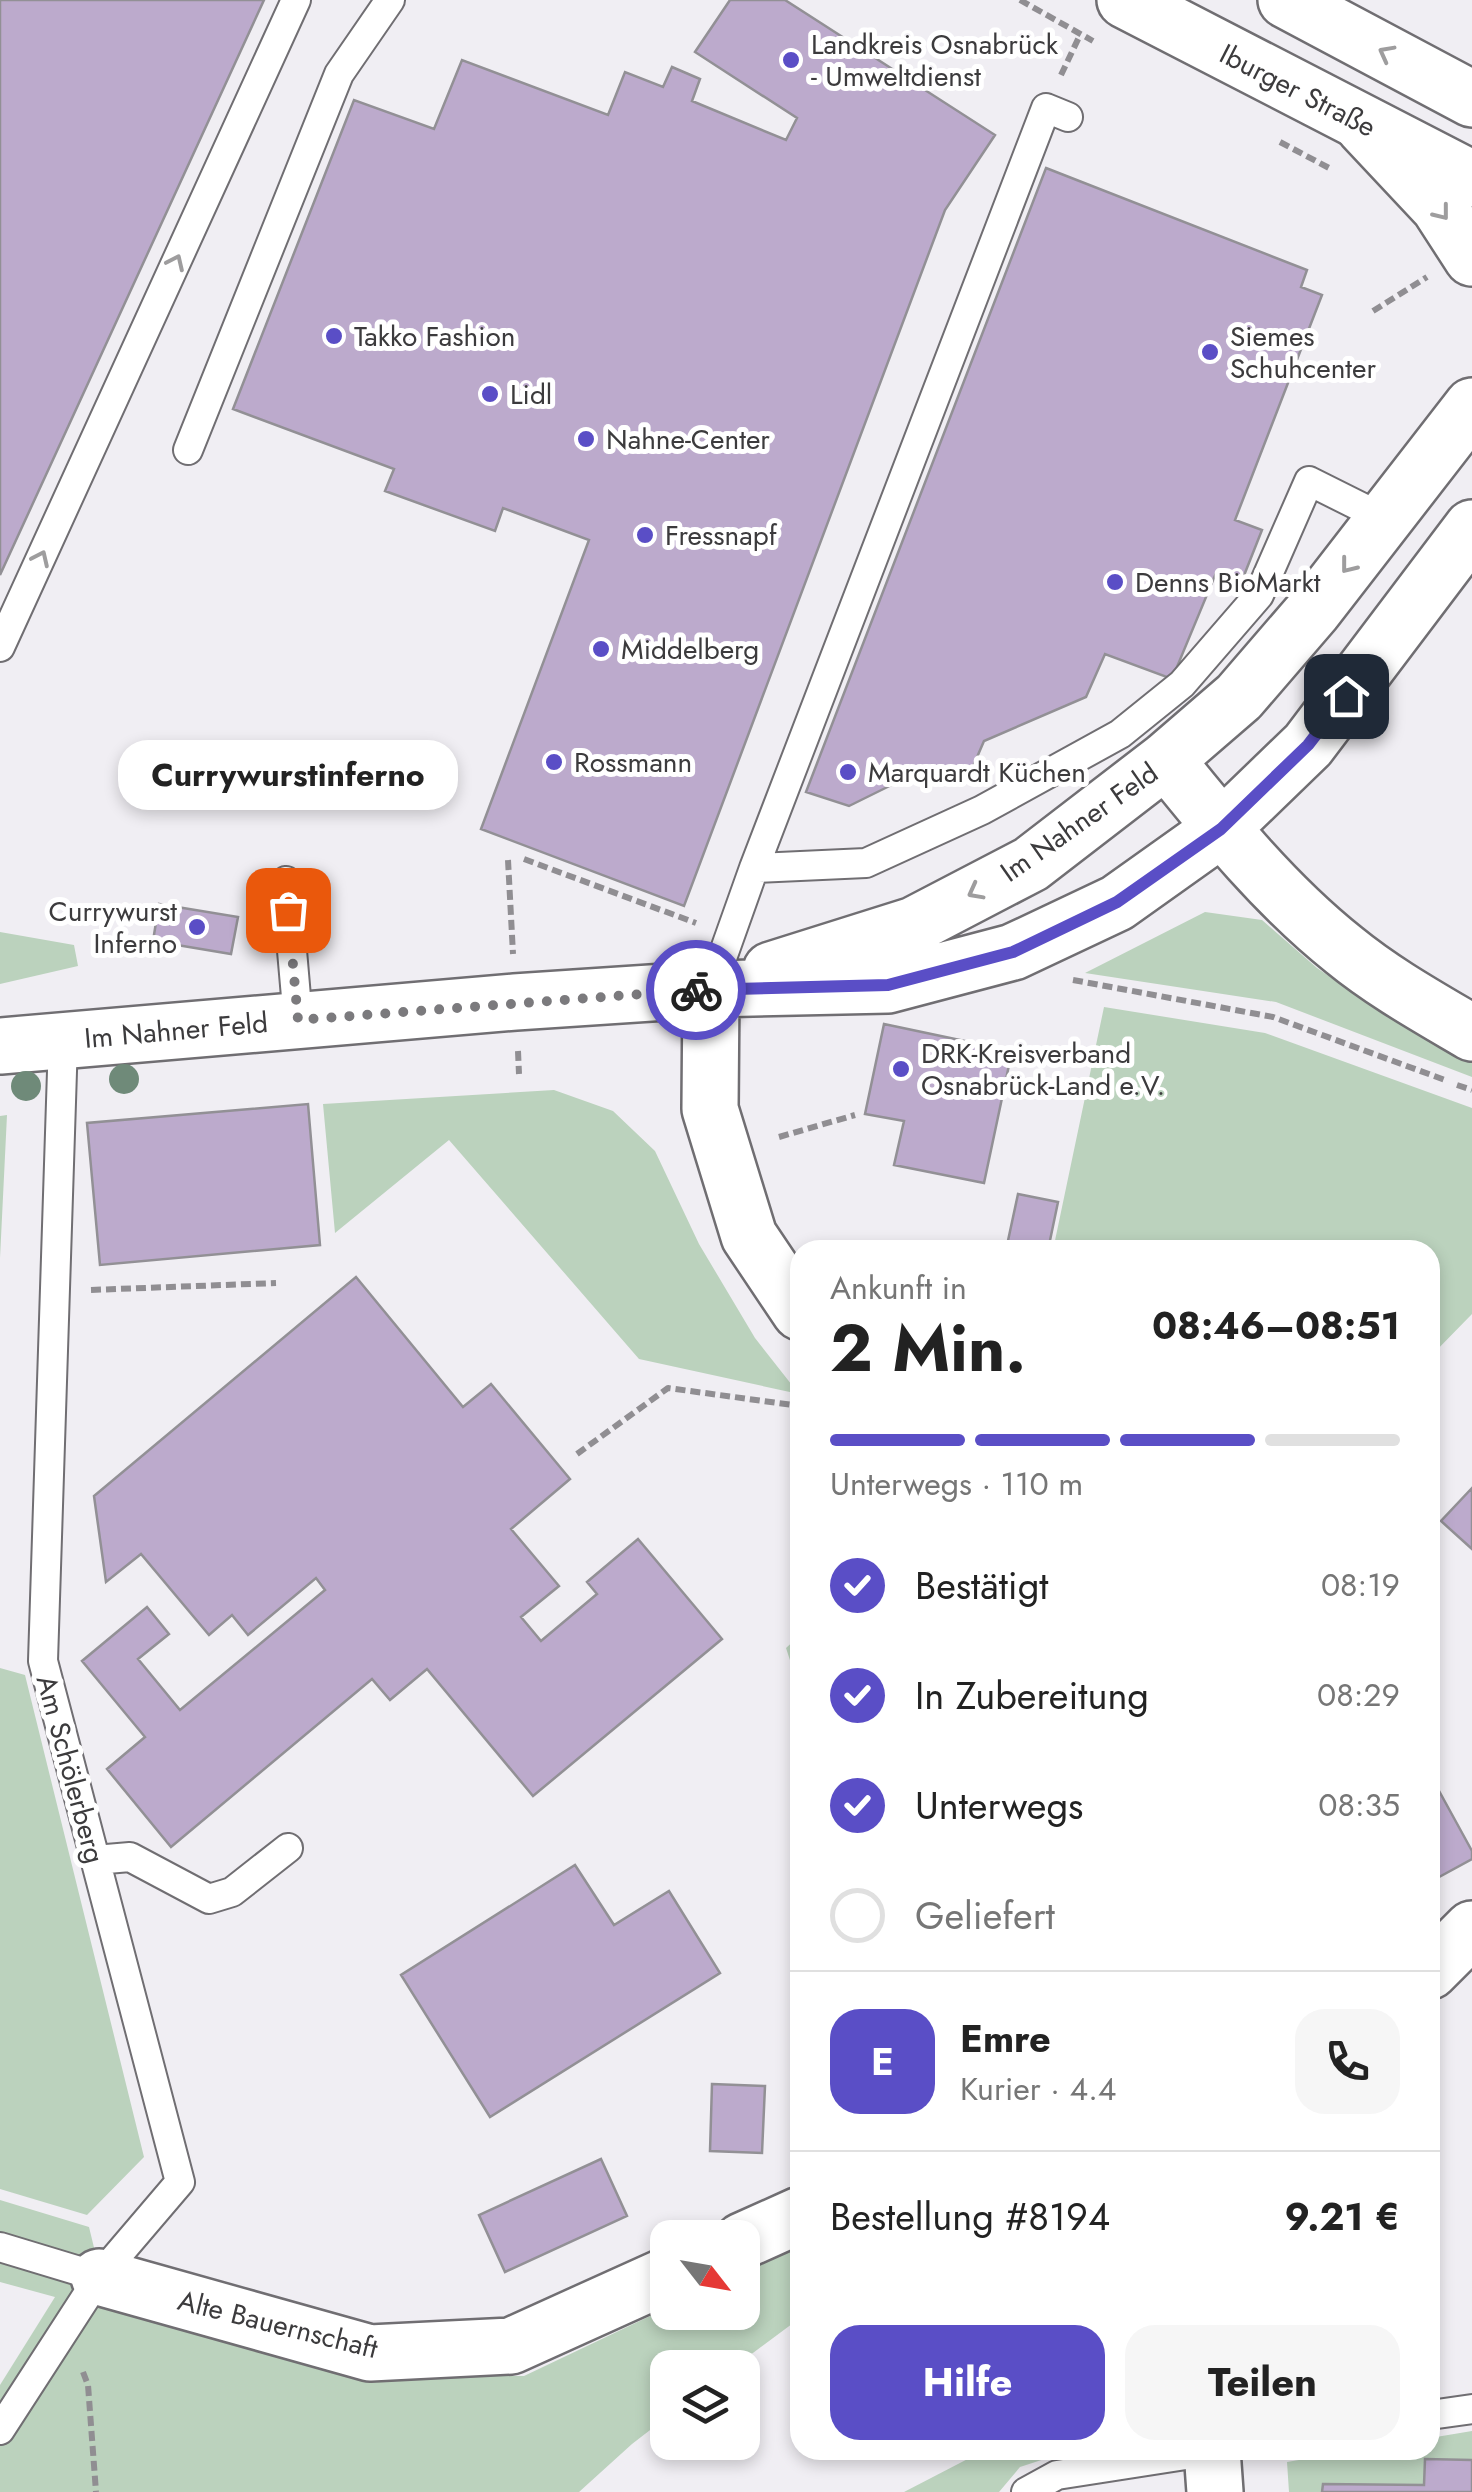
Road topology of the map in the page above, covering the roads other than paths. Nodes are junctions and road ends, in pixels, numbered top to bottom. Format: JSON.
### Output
{"nodes":[{"id":1,"x":296,"y":0,"type":"edge"},
{"id":2,"x":390,"y":0,"type":"edge"},
{"id":3,"x":1125,"y":0,"type":"edge"},
{"id":4,"x":1286,"y":0,"type":"edge"},
{"id":5,"x":1472,"y":100,"type":"edge"},
{"id":6,"x":1068,"y":117,"type":"dead end"},
{"id":7,"x":1358,"y":121,"type":"junction"},
{"id":8,"x":1472,"y":179,"type":"edge"},
{"id":9,"x":1456,"y":268,"type":"edge"},
{"id":10,"x":1471,"y":404,"type":"edge"},
{"id":11,"x":188,"y":450,"type":"dead end"},
{"id":12,"x":1385,"y":519,"type":"junction"},
{"id":13,"x":1472,"y":528,"type":"edge"},
{"id":14,"x":0,"y":646,"type":"edge"},
{"id":15,"x":1166,"y":760,"type":"junction"},
{"id":16,"x":1221,"y":829,"type":"junction"},
{"id":17,"x":754,"y":868,"type":"junction"},
{"id":18,"x":286,"y":882,"type":"dead end"},
{"id":19,"x":711,"y":989,"type":"junction"},
{"id":20,"x":298,"y":1020,"type":"junction"},
{"id":21,"x":1472,"y":1033,"type":"edge"},
{"id":22,"x":63,"y":1040,"type":"junction"},
{"id":23,"x":0,"y":1046,"type":"edge"},
{"id":24,"x":790,"y":1297,"type":"edge"},
{"id":25,"x":288,"y":1848,"type":"dead end"},
{"id":26,"x":95,"y":1860,"type":"junction"},
{"id":27,"x":1472,"y":1928,"type":"edge"},
{"id":28,"x":1440,"y":1962,"type":"edge"},
{"id":29,"x":790,"y":2219,"type":"edge"},
{"id":30,"x":760,"y":2233,"type":"edge"},
{"id":31,"x":0,"y":2246,"type":"edge"},
{"id":32,"x":98,"y":2277,"type":"junction"},
{"id":33,"x":650,"y":2283,"type":"edge"},
{"id":34,"x":1472,"y":2408,"type":"edge"},
{"id":35,"x":1440,"y":2414,"type":"edge"},
{"id":36,"x":0,"y":2430,"type":"edge"},
{"id":37,"x":1151,"y":2460,"type":"edge"},
{"id":38,"x":1214,"y":2460,"type":"edge"},
{"id":39,"x":1026,"y":2492,"type":"edge"},
{"id":40,"x":1215,"y":2492,"type":"edge"}],
"edges":[{"from":14,"to":1,"type":"lane","one_way":true},
{"from":2,"to":11,"type":"lane"},
{"from":3,"to":7,"type":"street","name":"Iburger Straße"},
{"from":5,"to":4,"type":"street","one_way":true},
{"from":6,"to":17,"type":"lane"},
{"from":7,"to":8,"type":"street","name":"Iburger Straße"},
{"from":7,"to":9,"type":"street","one_way":true},
{"from":10,"to":12,"type":"street","name":"Im Nahner Feld"},
{"from":12,"to":15,"type":"street","name":"Im Nahner Feld","one_way":true},
{"from":12,"to":17,"type":"lane"},
{"from":13,"to":16,"type":"street","name":"Im Nahner Feld"},
{"from":15,"to":16,"type":"street","name":"Im Nahner Feld"},
{"from":15,"to":19,"type":"street","name":"Im Nahner Feld","one_way":true},
{"from":16,"to":19,"type":"street","name":"Im Nahner Feld"},
{"from":16,"to":21,"type":"street","name":"Im Nahner Feld"},
{"from":17,"to":19,"type":"lane"},
{"from":18,"to":20,"type":"lane"},
{"from":19,"to":20,"type":"street","name":"Im Nahner Feld"},
{"from":19,"to":24,"type":"street"},
{"from":20,"to":22,"type":"street","name":"Im Nahner Feld"},
{"from":22,"to":23,"type":"street","name":"Im Nahner Feld"},
{"from":22,"to":26,"type":"lane","name":"Am Schölerberg"},
{"from":25,"to":26,"type":"lane"},
{"from":26,"to":32,"type":"lane","name":"Am Schölerberg"},
{"from":27,"to":28,"type":"street"},
{"from":29,"to":30,"type":"street"},
{"from":31,"to":32,"type":"lane","name":"Alte Bauernschaft"},
{"from":32,"to":33,"type":"street","name":"Alte Bauernschaft"},
{"from":32,"to":36,"type":"lane"},
{"from":34,"to":35,"type":"lane"},
{"from":37,"to":39,"type":"lane"},
{"from":38,"to":40,"type":"street"}]}
